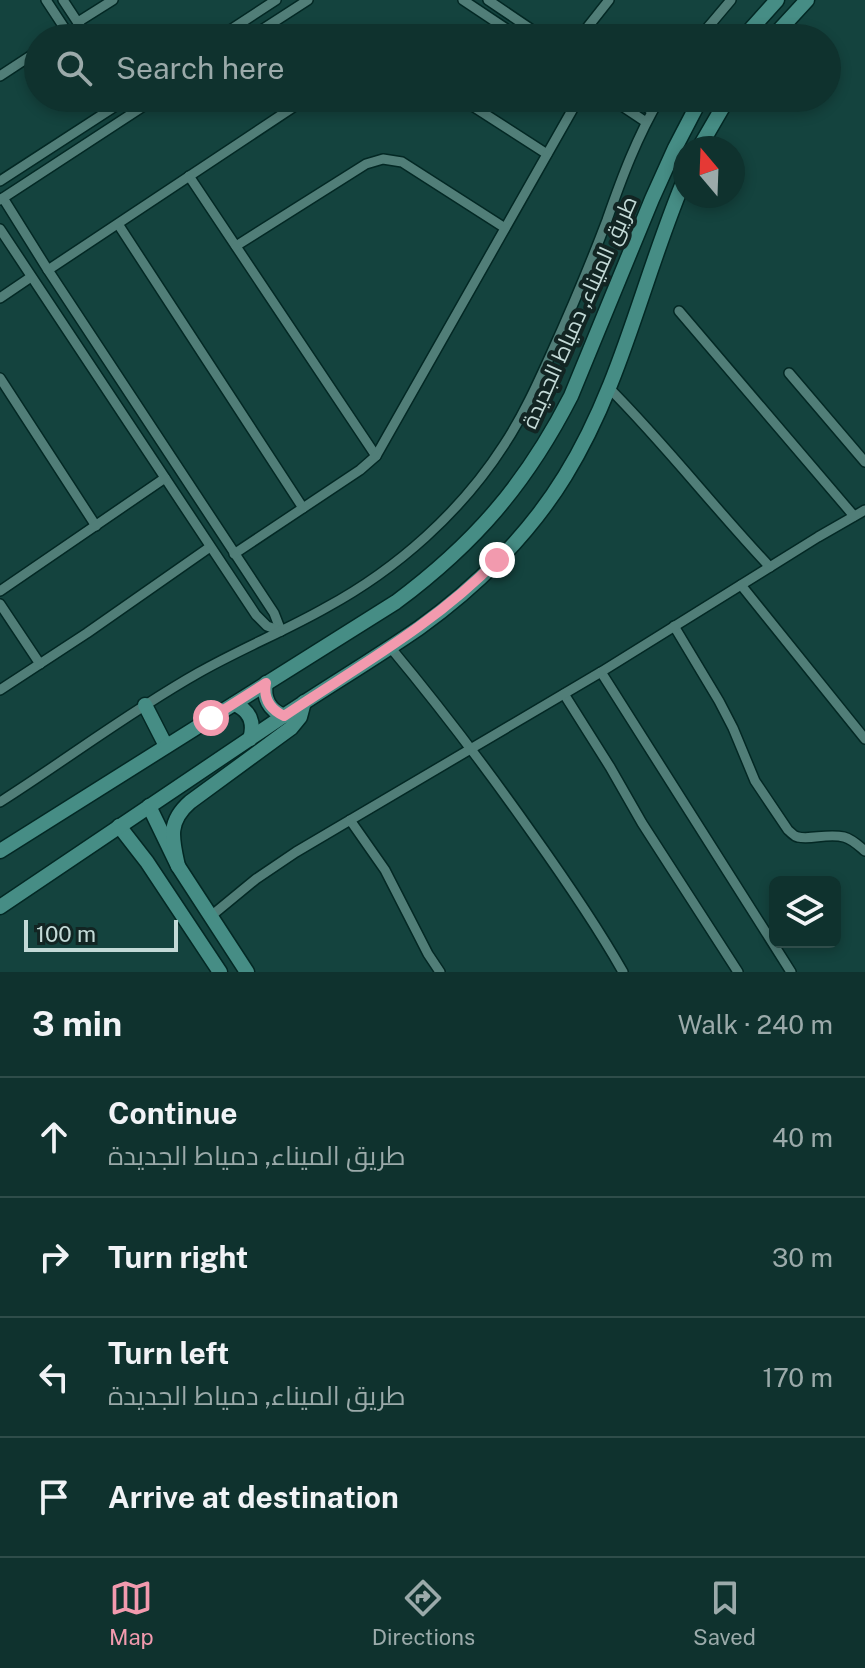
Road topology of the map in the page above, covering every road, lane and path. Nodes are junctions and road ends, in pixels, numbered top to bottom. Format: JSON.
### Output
{"nodes":[{"id":1,"x":46,"y":0,"type":"edge"},
{"id":2,"x":63,"y":0,"type":"edge"},
{"id":3,"x":113,"y":0,"type":"edge"},
{"id":4,"x":276,"y":0,"type":"edge"},
{"id":5,"x":308,"y":0,"type":"edge"},
{"id":6,"x":463,"y":0,"type":"edge"},
{"id":7,"x":488,"y":0,"type":"edge"},
{"id":8,"x":609,"y":0,"type":"edge"},
{"id":9,"x":731,"y":0,"type":"edge"},
{"id":10,"x":777,"y":0,"type":"edge"},
{"id":11,"x":807,"y":0,"type":"edge"},
{"id":12,"x":78,"y":22,"type":"joint"},
{"id":13,"x":62,"y":24,"type":"edge"},
{"id":14,"x":239,"y":24,"type":"edge"},
{"id":15,"x":271,"y":24,"type":"edge"},
{"id":16,"x":499,"y":24,"type":"edge"},
{"id":17,"x":523,"y":24,"type":"edge"},
{"id":18,"x":590,"y":24,"type":"edge"},
{"id":19,"x":711,"y":24,"type":"edge"},
{"id":20,"x":756,"y":24,"type":"edge"},
{"id":21,"x":785,"y":24,"type":"edge"},
{"id":22,"x":24,"y":60,"type":"edge"},
{"id":23,"x":0,"y":76,"type":"edge"},
{"id":24,"x":99,"y":112,"type":"edge"},
{"id":25,"x":135,"y":112,"type":"edge"},
{"id":26,"x":286,"y":112,"type":"edge"},
{"id":27,"x":482,"y":112,"type":"edge"},
{"id":28,"x":571,"y":112,"type":"edge"},
{"id":29,"x":631,"y":112,"type":"edge"},
{"id":30,"x":651,"y":112,"type":"edge"},
{"id":31,"x":694,"y":112,"type":"edge"},
{"id":32,"x":720,"y":112,"type":"edge"},
{"id":33,"x":646,"y":122,"type":"junction"},
{"id":34,"x":706,"y":136,"type":"edge"},
{"id":35,"x":547,"y":154,"type":"junction"},
{"id":36,"x":189,"y":176,"type":"junction"},
{"id":37,"x":0,"y":181,"type":"edge"},
{"id":38,"x":1,"y":199,"type":"edge"},
{"id":39,"x":673,"y":208,"type":"edge"},
{"id":40,"x":118,"y":224,"type":"junction"},
{"id":41,"x":505,"y":228,"type":"junction"},
{"id":42,"x":0,"y":229,"type":"edge"},
{"id":43,"x":236,"y":246,"type":"junction"},
{"id":44,"x":48,"y":270,"type":"junction"},
{"id":45,"x":31,"y":277,"type":"junction"},
{"id":46,"x":0,"y":298,"type":"edge"},
{"id":47,"x":679,"y":311,"type":"dead end"},
{"id":48,"x":789,"y":373,"type":"dead end"},
{"id":49,"x":0,"y":378,"type":"edge"},
{"id":50,"x":609,"y":388,"type":"junction"},
{"id":51,"x":376,"y":456,"type":"junction"},
{"id":52,"x":865,"y":462,"type":"edge"},
{"id":53,"x":165,"y":478,"type":"junction"},
{"id":54,"x":303,"y":508,"type":"junction"},
{"id":55,"x":865,"y":510,"type":"edge"},
{"id":56,"x":854,"y":516,"type":"junction"},
{"id":57,"x":96,"y":526,"type":"junction"},
{"id":58,"x":210,"y":547,"type":"junction"},
{"id":59,"x":234,"y":554,"type":"junction"},
{"id":60,"x":770,"y":567,"type":"junction"},
{"id":61,"x":741,"y":585,"type":"junction"},
{"id":62,"x":0,"y":591,"type":"edge"},
{"id":63,"x":0,"y":604,"type":"edge"},
{"id":64,"x":674,"y":626,"type":"junction"},
{"id":65,"x":281,"y":631,"type":"junction"},
{"id":66,"x":390,"y":647,"type":"junction"},
{"id":67,"x":40,"y":664,"type":"junction"},
{"id":68,"x":601,"y":672,"type":"junction"},
{"id":69,"x":266,"y":683,"type":"junction"},
{"id":70,"x":0,"y":690,"type":"edge"},
{"id":71,"x":564,"y":694,"type":"junction"},
{"id":72,"x":304,"y":702,"type":"junction"},
{"id":73,"x":234,"y":704,"type":"junction"},
{"id":74,"x":145,"y":705,"type":"junction"},
{"id":75,"x":284,"y":716,"type":"junction"},
{"id":76,"x":250,"y":739,"type":"junction"},
{"id":77,"x":865,"y":739,"type":"edge"},
{"id":78,"x":166,"y":746,"type":"junction"},
{"id":79,"x":472,"y":750,"type":"junction"},
{"id":80,"x":0,"y":802,"type":"edge"},
{"id":81,"x":149,"y":806,"type":"junction"},
{"id":82,"x":350,"y":820,"type":"junction"},
{"id":83,"x":119,"y":826,"type":"junction"},
{"id":84,"x":168,"y":847,"type":"junction"},
{"id":85,"x":0,"y":851,"type":"edge"},
{"id":86,"x":865,"y":851,"type":"edge"},
{"id":87,"x":147,"y":862,"type":"junction"},
{"id":88,"x":178,"y":866,"type":"junction"},
{"id":89,"x":0,"y":907,"type":"edge"},
{"id":90,"x":211,"y":916,"type":"junction"},
{"id":91,"x":220,"y":972,"type":"edge"},
{"id":92,"x":247,"y":972,"type":"edge"},
{"id":93,"x":440,"y":972,"type":"edge"},
{"id":94,"x":623,"y":972,"type":"edge"},
{"id":95,"x":738,"y":972,"type":"edge"},
{"id":96,"x":791,"y":972,"type":"edge"}],
"edges":[{"from":1,"to":13,"type":"street"},
{"from":2,"to":12,"type":"street"},
{"from":3,"to":12,"type":"street"},
{"from":4,"to":14,"type":"street"},
{"from":5,"to":15,"type":"street"},
{"from":6,"to":16,"type":"street"},
{"from":7,"to":17,"type":"street"},
{"from":8,"to":18,"type":"street"},
{"from":9,"to":19,"type":"street"},
{"from":10,"to":20,"type":"main road"},
{"from":11,"to":21,"type":"main road"},
{"from":22,"to":23,"type":"street"},
{"from":24,"to":37,"type":"street"},
{"from":25,"to":38,"type":"street"},
{"from":26,"to":36,"type":"street"},
{"from":27,"to":35,"type":"street"},
{"from":28,"to":35,"type":"street"},
{"from":29,"to":33,"type":"street"},
{"from":30,"to":33,"type":"street"},
{"from":31,"to":69,"type":"main road","name":"طريق الميناء, دمياط الجديدة"},
{"from":32,"to":34,"type":"main road"},
{"from":33,"to":65,"type":"street"},
{"from":35,"to":41,"type":"street"},
{"from":36,"to":40,"type":"street"},
{"from":36,"to":43,"type":"street"},
{"from":38,"to":44,"type":"street"},
{"from":39,"to":50,"type":"main road","name":"طريق الميناء, دمياط الجديدة"},
{"from":40,"to":44,"type":"street"},
{"from":40,"to":54,"type":"street"},
{"from":41,"to":43,"type":"street"},
{"from":41,"to":51,"type":"street"},
{"from":42,"to":45,"type":"street"},
{"from":43,"to":51,"type":"street"},
{"from":44,"to":59,"type":"street"},
{"from":45,"to":46,"type":"street"},
{"from":45,"to":53,"type":"street"},
{"from":47,"to":56,"type":"street"},
{"from":48,"to":52,"type":"street"},
{"from":49,"to":57,"type":"street"},
{"from":50,"to":60,"type":"street"},
{"from":50,"to":66,"type":"main road","name":"طريق الميناء, دمياط الجديدة"},
{"from":51,"to":54,"type":"street"},
{"from":53,"to":57,"type":"street"},
{"from":53,"to":58,"type":"street"},
{"from":54,"to":59,"type":"street"},
{"from":55,"to":56,"type":"street"},
{"from":56,"to":60,"type":"street"},
{"from":57,"to":62,"type":"street"},
{"from":58,"to":65,"type":"street"},
{"from":58,"to":67,"type":"street"},
{"from":59,"to":65,"type":"street"},
{"from":60,"to":61,"type":"street"},
{"from":61,"to":64,"type":"street"},
{"from":61,"to":77,"type":"street"},
{"from":63,"to":67,"type":"street"},
{"from":64,"to":68,"type":"street"},
{"from":64,"to":86,"type":"street"},
{"from":65,"to":74,"type":"street"},
{"from":66,"to":72,"type":"main road","name":"طريق الميناء, دمياط الجديدة"},
{"from":66,"to":79,"type":"street"},
{"from":67,"to":70,"type":"street"},
{"from":68,"to":71,"type":"street"},
{"from":68,"to":96,"type":"street"},
{"from":69,"to":73,"type":"main road","name":"طريق الميناء, دمياط الجديدة"},
{"from":69,"to":75,"type":"main road"},
{"from":71,"to":79,"type":"street"},
{"from":71,"to":95,"type":"street"},
{"from":72,"to":75,"type":"main road","name":"طريق الميناء, دمياط الجديدة"},
{"from":72,"to":88,"type":"main road"},
{"from":73,"to":76,"type":"main road"},
{"from":73,"to":78,"type":"main road","name":"طريق الميناء, دمياط الجديدة"},
{"from":74,"to":78,"type":"main road"},
{"from":74,"to":80,"type":"street"},
{"from":75,"to":76,"type":"main road","name":"طريق الميناء, دمياط الجديدة"},
{"from":76,"to":81,"type":"main road","name":"طريق الميناء, دمياط الجديدة"},
{"from":78,"to":85,"type":"main road","name":"طريق الميناء, دمياط الجديدة"},
{"from":79,"to":82,"type":"street"},
{"from":79,"to":94,"type":"street"},
{"from":81,"to":83,"type":"main road","name":"طريق الميناء, دمياط الجديدة"},
{"from":81,"to":84,"type":"main road"},
{"from":82,"to":90,"type":"street"},
{"from":82,"to":93,"type":"street"},
{"from":83,"to":87,"type":"main road"},
{"from":83,"to":89,"type":"main road","name":"طريق الميناء, دمياط الجديدة"},
{"from":84,"to":87,"type":"main road"},
{"from":84,"to":88,"type":"main road"},
{"from":87,"to":91,"type":"main road"},
{"from":88,"to":90,"type":"main road"},
{"from":90,"to":92,"type":"main road"}]}
